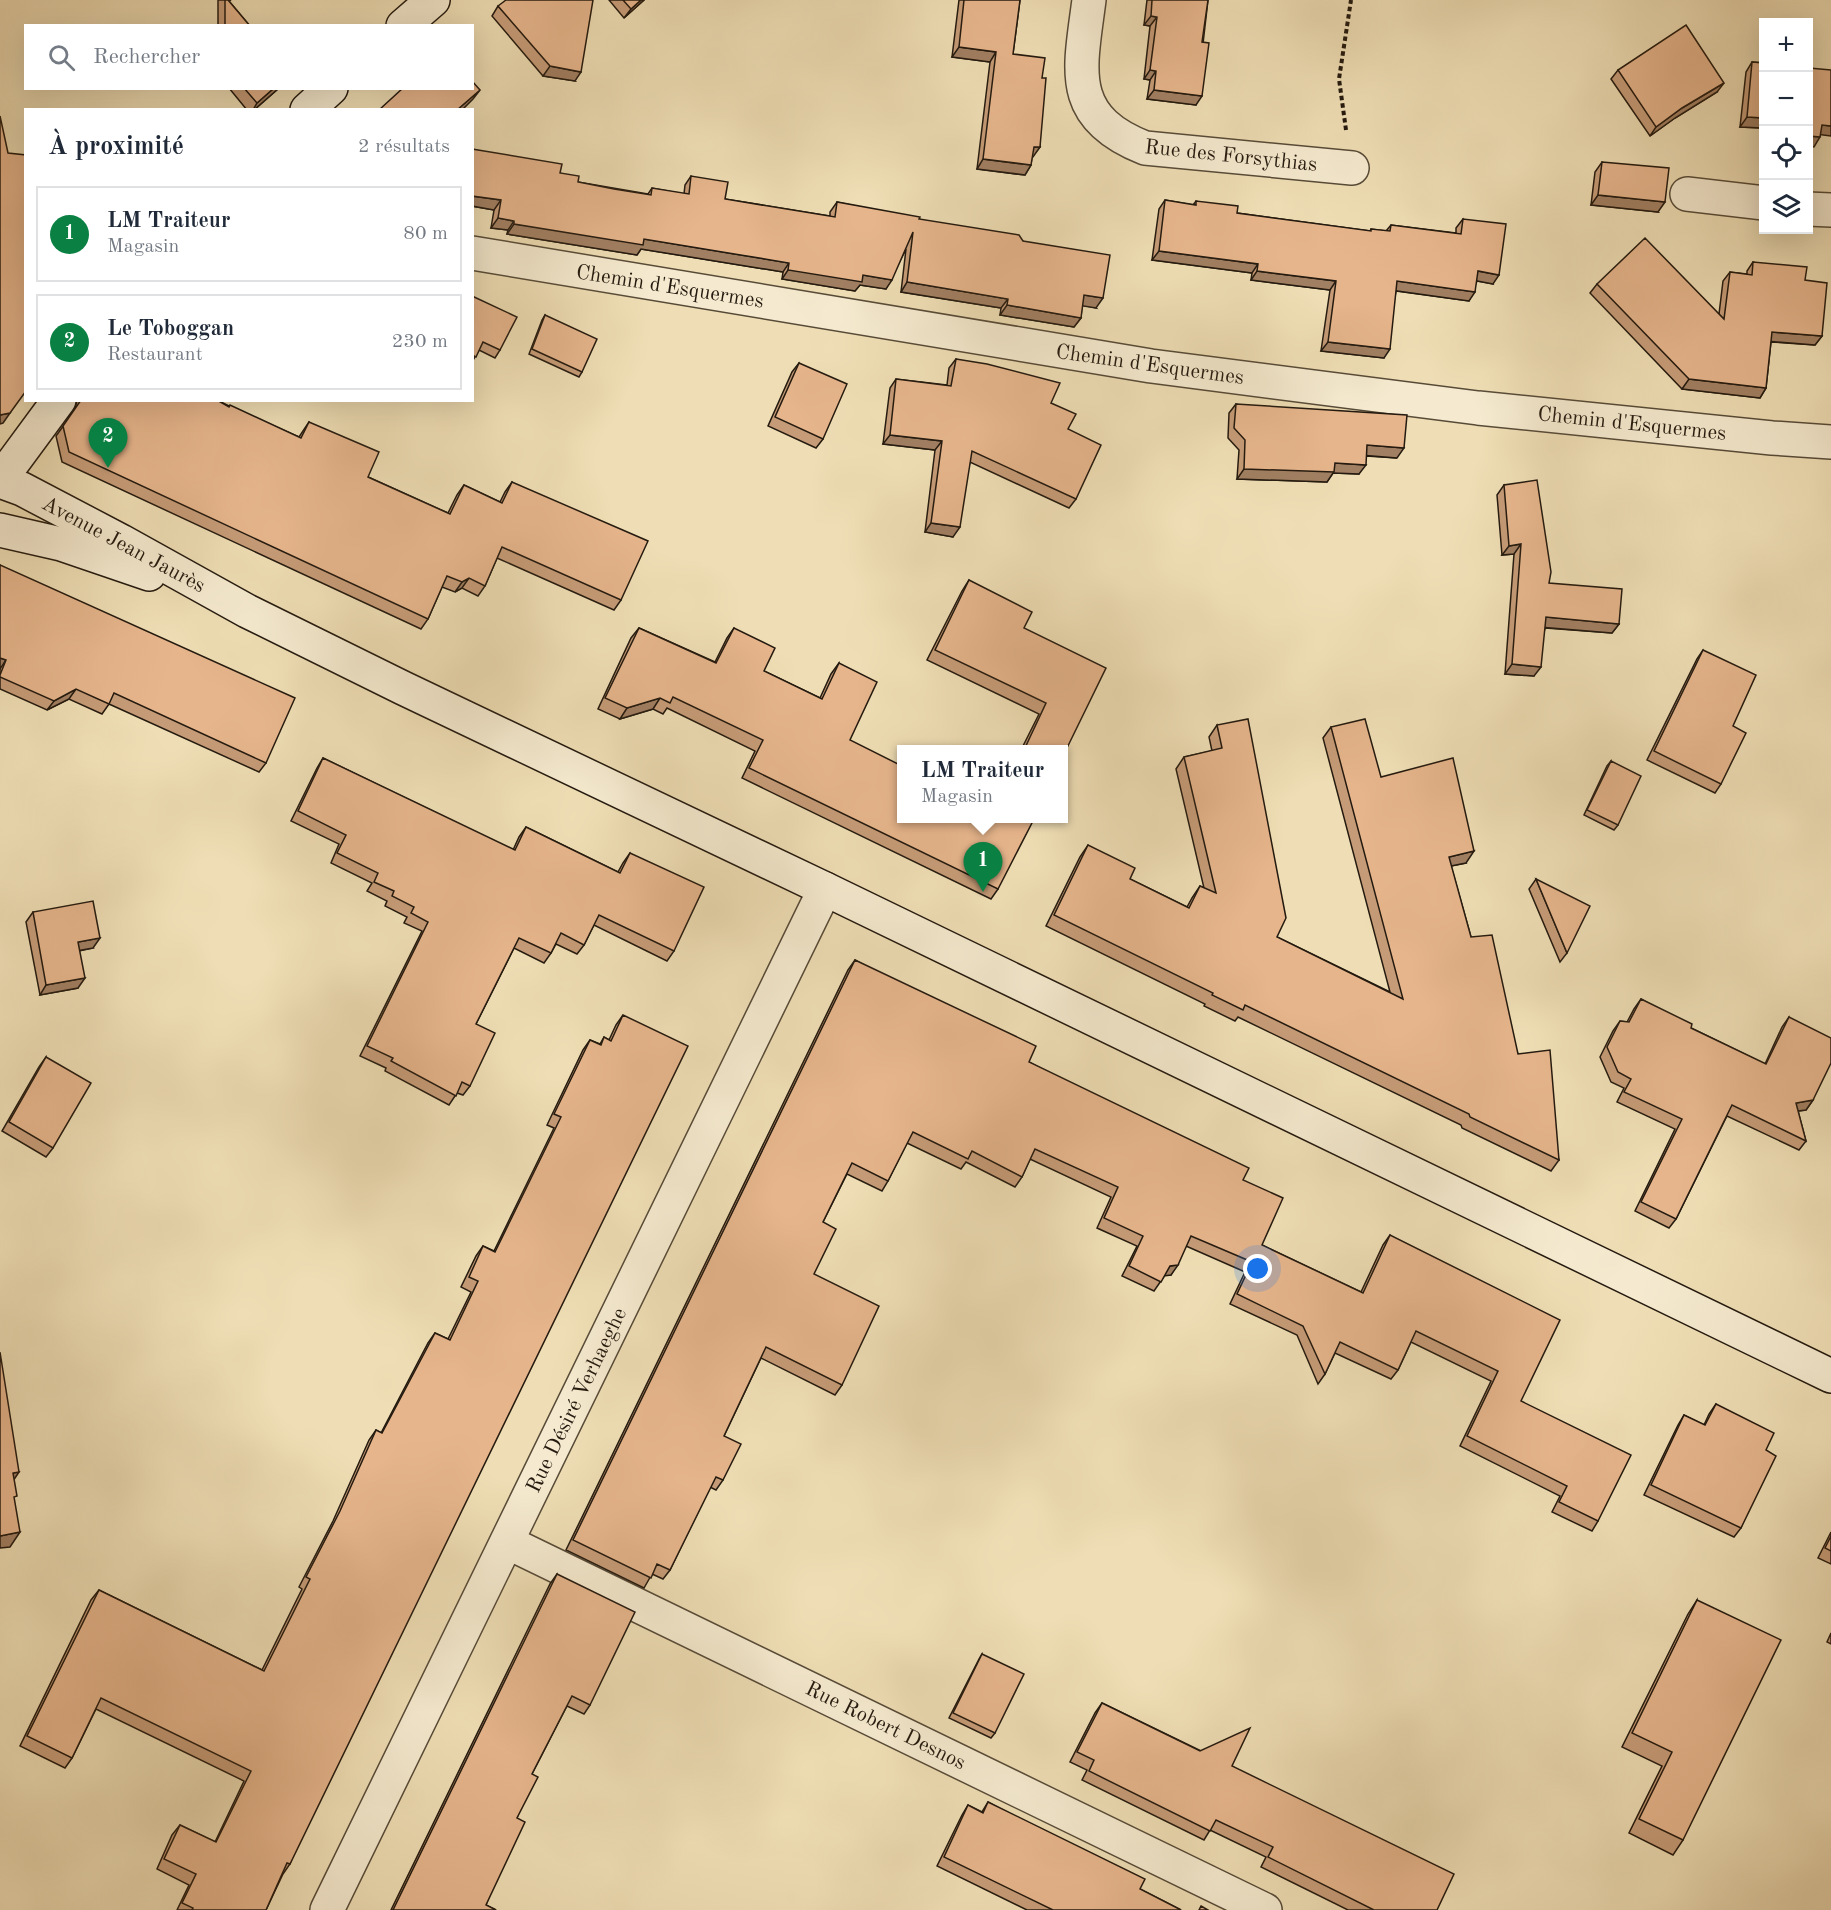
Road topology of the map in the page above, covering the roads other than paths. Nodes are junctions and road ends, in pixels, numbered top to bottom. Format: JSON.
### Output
{"nodes":[{"id":1,"x":433,"y":0,"type":"edge"},
{"id":2,"x":1089,"y":0,"type":"edge"},
{"id":3,"x":405,"y":24,"type":"edge"},
{"id":4,"x":329,"y":90,"type":"edge"},
{"id":5,"x":309,"y":108,"type":"edge"},
{"id":6,"x":1352,"y":168,"type":"road end"},
{"id":7,"x":1688,"y":194,"type":"dead end"},
{"id":8,"x":1759,"y":202,"type":"edge"},
{"id":9,"x":1813,"y":209,"type":"edge"},
{"id":10,"x":1831,"y":210,"type":"edge"},
{"id":11,"x":474,"y":253,"type":"edge"},
{"id":12,"x":57,"y":402,"type":"edge"},
{"id":13,"x":1831,"y":442,"type":"edge"},
{"id":14,"x":0,"y":480,"type":"edge"},
{"id":15,"x":6,"y":523,"type":"edge"},
{"id":16,"x":247,"y":611,"type":"junction"},
{"id":17,"x":825,"y":889,"type":"junction"},
{"id":18,"x":1831,"y":1376,"type":"edge"},
{"id":19,"x":507,"y":1542,"type":"junction"},
{"id":20,"x":327,"y":1910,"type":"edge"},
{"id":21,"x":1265,"y":1910,"type":"edge"}],
"edges":[{"from":1,"to":3,"type":"street"},
{"from":2,"to":6,"type":"street","name":"Rue des Forsythias"},
{"from":4,"to":5,"type":"street"},
{"from":7,"to":8,"type":"street"},
{"from":9,"to":10,"type":"street"},
{"from":11,"to":13,"type":"street","name":"Chemin d'Esquermes"},
{"from":12,"to":14,"type":"street"},
{"from":14,"to":16,"type":"street","name":"Avenue Jean Jaurès"},
{"from":15,"to":16,"type":"street"},
{"from":16,"to":17,"type":"street"},
{"from":17,"to":18,"type":"street"},
{"from":17,"to":19,"type":"street","name":"Rue Désiré Verhaeghe"},
{"from":19,"to":20,"type":"street","name":"Rue Désiré Verhaeghe"},
{"from":19,"to":21,"type":"street","name":"Rue Robert Desnos"}]}
